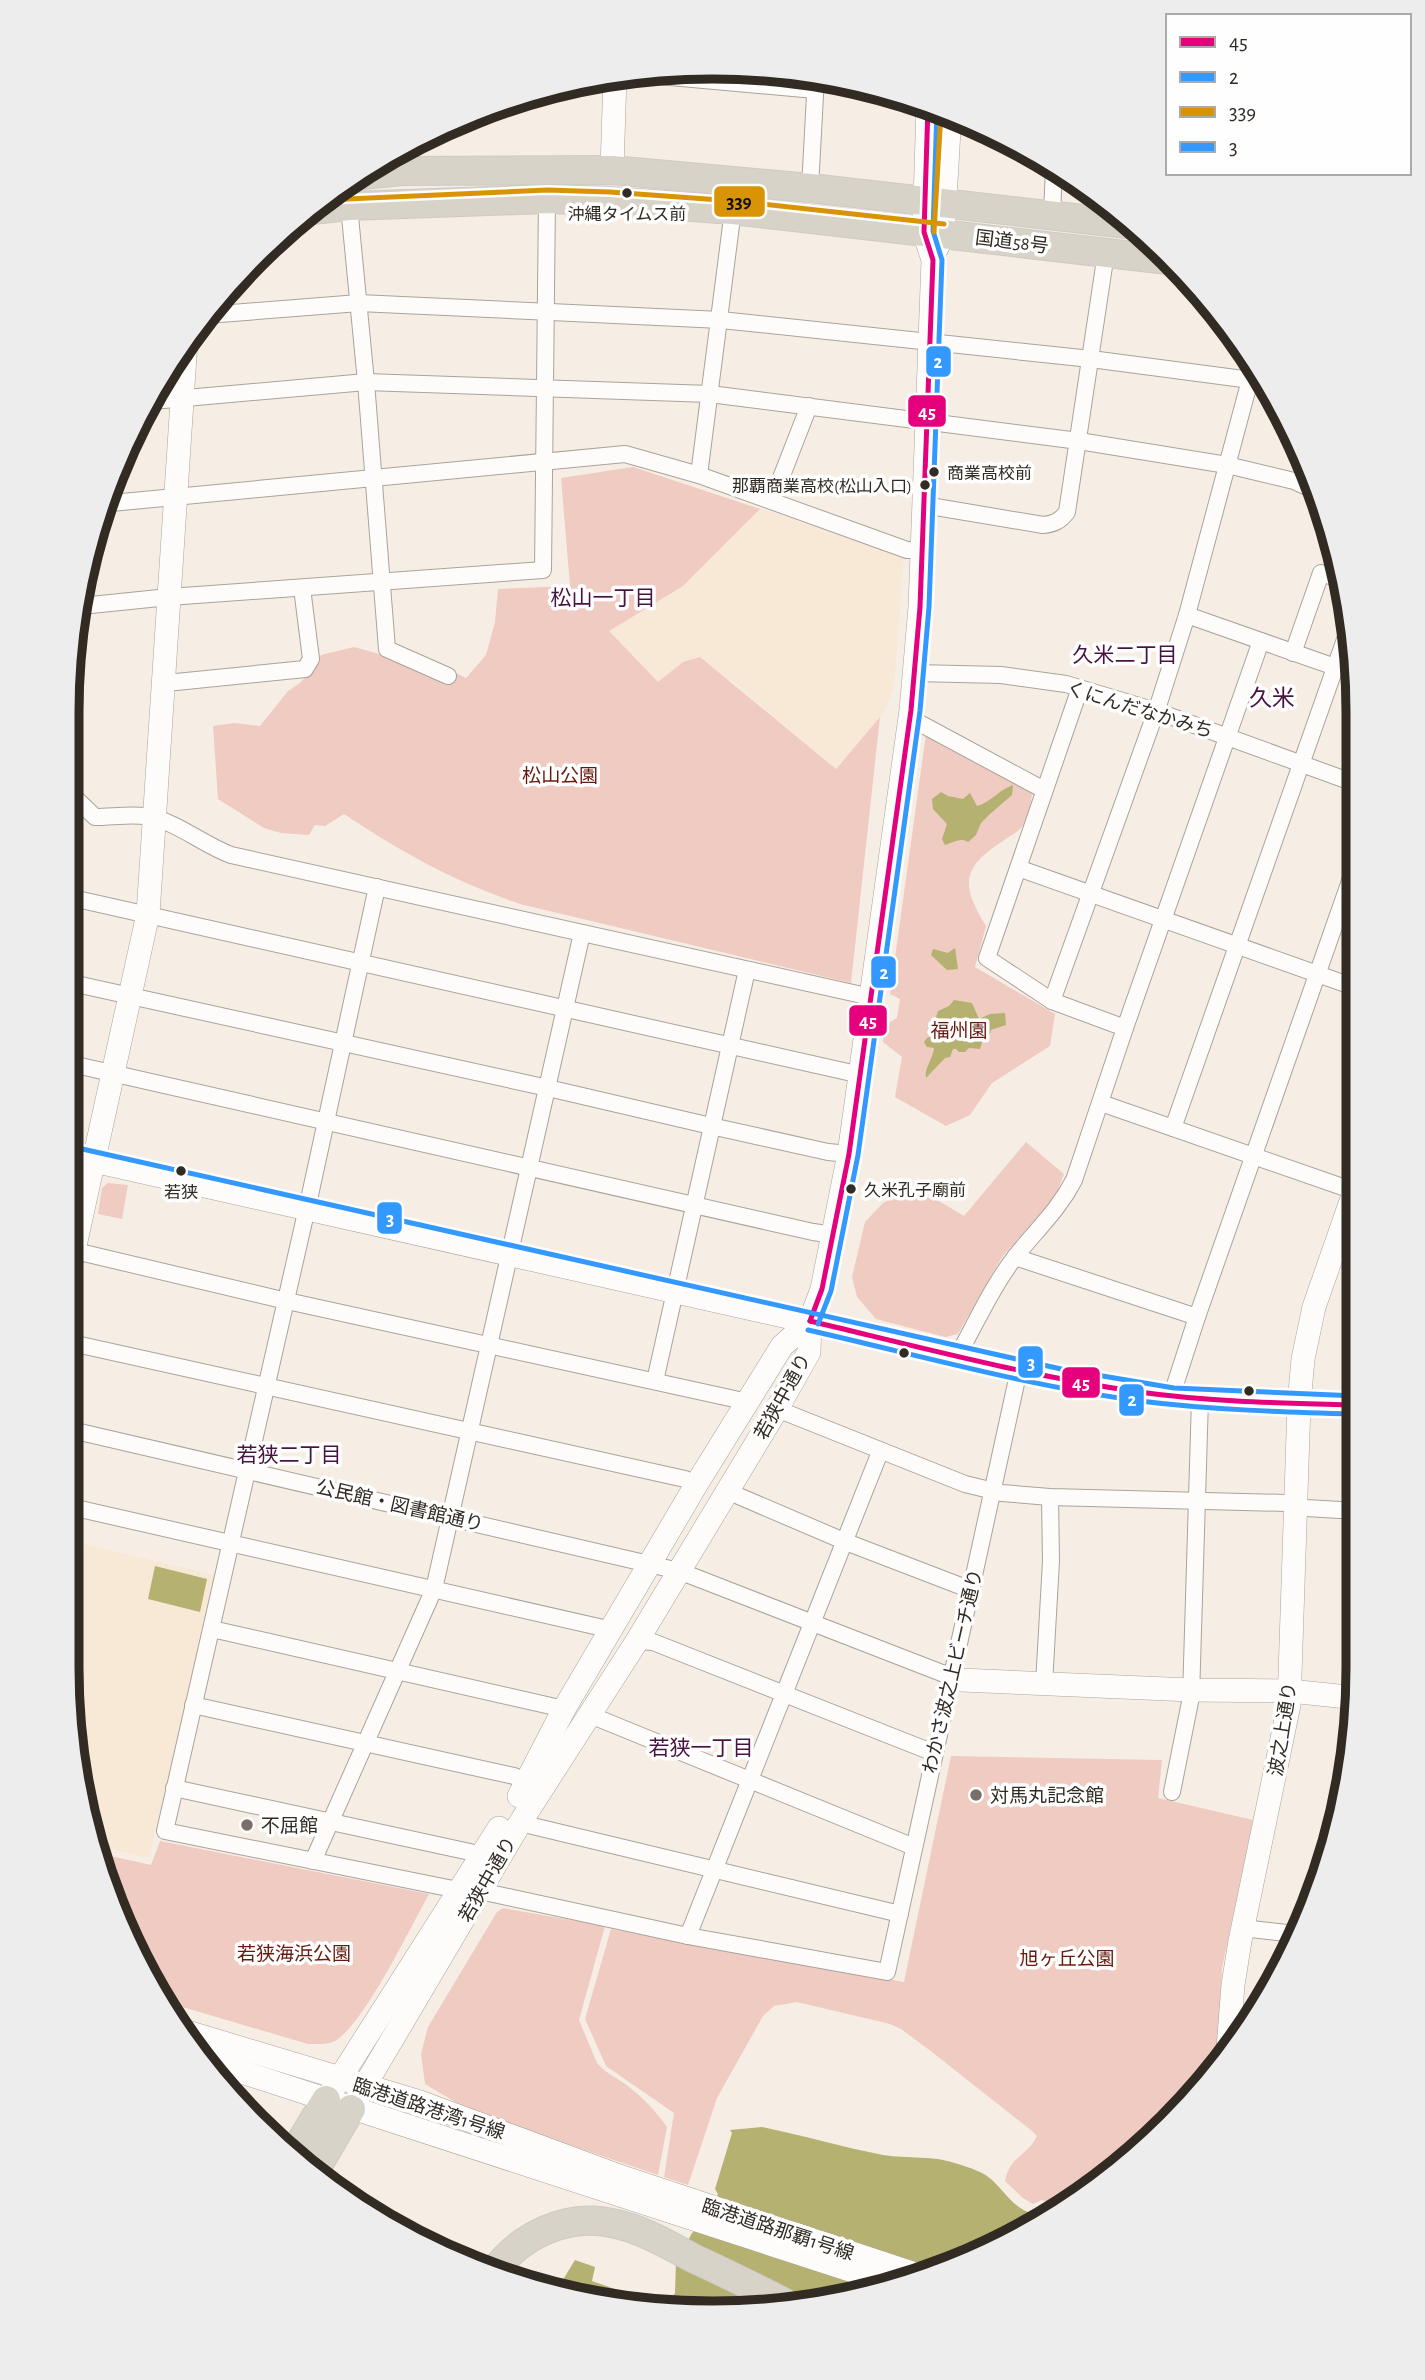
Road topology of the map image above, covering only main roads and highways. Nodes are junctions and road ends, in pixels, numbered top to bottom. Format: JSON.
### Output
{"nodes":[{"id":1,"x":403,"y":160,"type":"edge"},
{"id":2,"x":330,"y":208,"type":"edge"},
{"id":3,"x":1113,"y":223,"type":"edge"},
{"id":4,"x":1155,"y":259,"type":"edge"},
{"id":5,"x":299,"y":2147,"type":"edge"},
{"id":6,"x":318,"y":2163,"type":"edge"},
{"id":7,"x":500,"y":2265,"type":"edge"},
{"id":8,"x":775,"y":2298,"type":"edge"}],
"edges":[{"from":1,"to":3,"type":"highway","name":"国道58号"},
{"from":2,"to":4,"type":"highway","name":"国道58号"},
{"from":5,"to":6,"type":"highway"},
{"from":7,"to":8,"type":"highway"}]}
